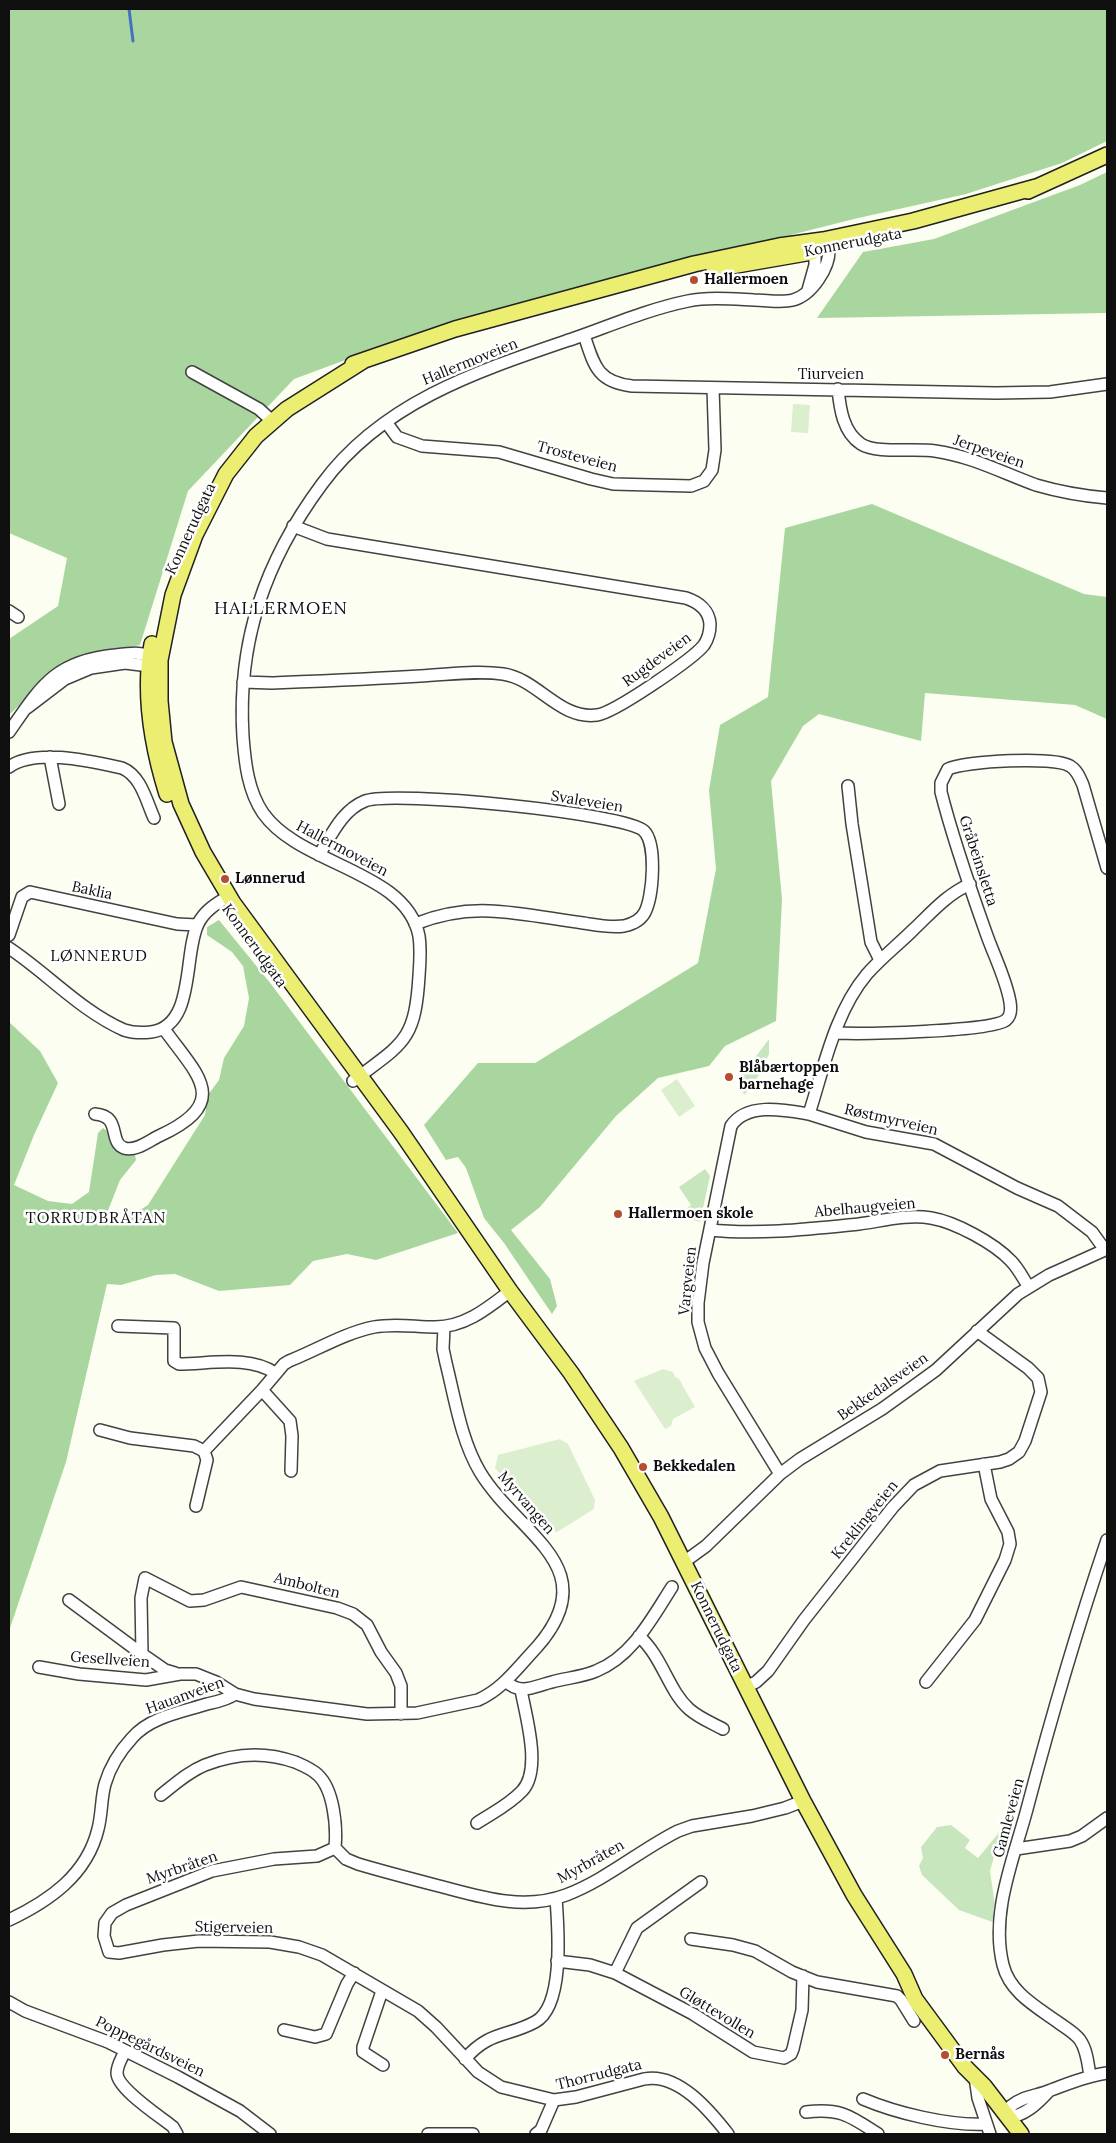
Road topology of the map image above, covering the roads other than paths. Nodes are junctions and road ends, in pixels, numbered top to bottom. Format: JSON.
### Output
{"nodes":[{"id":1,"x":1107,"y":155,"type":"edge"},
{"id":2,"x":822,"y":247,"type":"junction"},
{"id":3,"x":584,"y":335,"type":"junction"},
{"id":4,"x":192,"y":372,"type":"dead end"},
{"id":5,"x":1107,"y":384,"type":"edge"},
{"id":6,"x":713,"y":388,"type":"junction"},
{"id":7,"x":838,"y":389,"type":"junction"},
{"id":8,"x":269,"y":418,"type":"junction"},
{"id":9,"x":386,"y":422,"type":"junction"},
{"id":10,"x":1107,"y":498,"type":"edge"},
{"id":11,"x":293,"y":526,"type":"junction"},
{"id":12,"x":153,"y":660,"type":"junction"},
{"id":13,"x":243,"y":682,"type":"junction"},
{"id":14,"x":9,"y":732,"type":"edge"},
{"id":15,"x":50,"y":757,"type":"junction"},
{"id":16,"x":9,"y":767,"type":"edge"},
{"id":17,"x":848,"y":786,"type":"dead end"},
{"id":18,"x":59,"y":804,"type":"dead end"},
{"id":19,"x":154,"y":818,"type":"dead end"},
{"id":20,"x":319,"y":855,"type":"junction"},
{"id":21,"x":1107,"y":868,"type":"edge"},
{"id":22,"x":970,"y":884,"type":"junction"},
{"id":23,"x":225,"y":898,"type":"junction"},
{"id":24,"x":415,"y":924,"type":"junction"},
{"id":25,"x":198,"y":925,"type":"junction"},
{"id":26,"x":9,"y":935,"type":"edge"},
{"id":27,"x":9,"y":948,"type":"edge"},
{"id":28,"x":880,"y":960,"type":"junction"},
{"id":29,"x":164,"y":1028,"type":"junction"},
{"id":30,"x":836,"y":1033,"type":"junction"},
{"id":31,"x":357,"y":1078,"type":"junction"},
{"id":32,"x":95,"y":1114,"type":"dead end"},
{"id":33,"x":809,"y":1114,"type":"junction"},
{"id":34,"x":710,"y":1230,"type":"junction"},
{"id":35,"x":1106,"y":1250,"type":"edge"},
{"id":36,"x":1028,"y":1286,"type":"junction"},
{"id":37,"x":510,"y":1292,"type":"junction"},
{"id":38,"x":118,"y":1326,"type":"dead end"},
{"id":39,"x":444,"y":1326,"type":"junction"},
{"id":40,"x":977,"y":1331,"type":"junction"},
{"id":41,"x":275,"y":1373,"type":"junction"},
{"id":42,"x":262,"y":1390,"type":"junction"},
{"id":43,"x":100,"y":1430,"type":"dead end"},
{"id":44,"x":204,"y":1451,"type":"junction"},
{"id":45,"x":984,"y":1464,"type":"junction"},
{"id":46,"x":291,"y":1471,"type":"dead end"},
{"id":47,"x":780,"y":1474,"type":"junction"},
{"id":48,"x":196,"y":1506,"type":"dead end"},
{"id":49,"x":1107,"y":1540,"type":"edge"},
{"id":50,"x":684,"y":1562,"type":"junction"},
{"id":51,"x":672,"y":1587,"type":"dead end"},
{"id":52,"x":69,"y":1600,"type":"dead end"},
{"id":53,"x":639,"y":1636,"type":"junction"},
{"id":54,"x":142,"y":1654,"type":"junction"},
{"id":55,"x":39,"y":1667,"type":"dead end"},
{"id":56,"x":180,"y":1674,"type":"junction"},
{"id":57,"x":506,"y":1681,"type":"junction"},
{"id":58,"x":926,"y":1682,"type":"dead end"},
{"id":59,"x":746,"y":1687,"type":"junction"},
{"id":60,"x":521,"y":1690,"type":"junction"},
{"id":61,"x":235,"y":1694,"type":"junction"},
{"id":62,"x":401,"y":1714,"type":"junction"},
{"id":63,"x":723,"y":1729,"type":"dead end"},
{"id":64,"x":161,"y":1795,"type":"dead end"},
{"id":65,"x":803,"y":1801,"type":"junction"},
{"id":66,"x":1107,"y":1818,"type":"edge"},
{"id":67,"x":477,"y":1822,"type":"dead end"},
{"id":68,"x":336,"y":1848,"type":"junction"},
{"id":69,"x":1016,"y":1849,"type":"junction"},
{"id":70,"x":701,"y":1882,"type":"dead end"},
{"id":71,"x":556,"y":1898,"type":"junction"},
{"id":72,"x":9,"y":1920,"type":"edge"},
{"id":73,"x":691,"y":1939,"type":"dead end"},
{"id":74,"x":109,"y":1952,"type":"joint"},
{"id":75,"x":557,"y":1961,"type":"junction"},
{"id":76,"x":354,"y":1973,"type":"junction"},
{"id":77,"x":614,"y":1974,"type":"junction"},
{"id":78,"x":904,"y":1974,"type":"junction"},
{"id":79,"x":803,"y":1976,"type":"junction"},
{"id":80,"x":382,"y":1991,"type":"junction"},
{"id":81,"x":9,"y":2002,"type":"edge"},
{"id":82,"x":914,"y":2021,"type":"dead end"},
{"id":83,"x":284,"y":2030,"type":"dead end"},
{"id":84,"x":125,"y":2051,"type":"junction"},
{"id":85,"x":465,"y":2059,"type":"junction"},
{"id":86,"x":383,"y":2065,"type":"dead end"},
{"id":87,"x":1107,"y":2073,"type":"edge"},
{"id":88,"x":1090,"y":2076,"type":"junction"},
{"id":89,"x":975,"y":2077,"type":"junction"},
{"id":90,"x":862,"y":2099,"type":"dead end"},
{"id":91,"x":554,"y":2100,"type":"junction"},
{"id":92,"x":806,"y":2112,"type":"dead end"},
{"id":93,"x":1012,"y":2113,"type":"junction"},
{"id":94,"x":988,"y":2129,"type":"edge"},
{"id":95,"x":177,"y":2134,"type":"edge"},
{"id":96,"x":270,"y":2134,"type":"edge"},
{"id":97,"x":428,"y":2134,"type":"edge"},
{"id":98,"x":473,"y":2134,"type":"edge"},
{"id":99,"x":536,"y":2134,"type":"edge"},
{"id":100,"x":728,"y":2134,"type":"edge"},
{"id":101,"x":878,"y":2134,"type":"edge"},
{"id":102,"x":1021,"y":2134,"type":"edge"},
{"id":103,"x":1032,"y":2134,"type":"edge"}],
"edges":[{"from":1,"to":2,"type":"main road","name":"Konnerudgata"},
{"from":2,"to":3,"type":"street","name":"Hallermoveien"},
{"from":2,"to":8,"type":"main road","name":"Konnerudgata"},
{"from":3,"to":6,"type":"street","name":"Tiurveien"},
{"from":3,"to":9,"type":"street","name":"Hallermoveien"},
{"from":4,"to":8,"type":"street"},
{"from":5,"to":7,"type":"street","name":"Tiurveien"},
{"from":6,"to":7,"type":"street","name":"Tiurveien"},
{"from":6,"to":9,"type":"street","name":"Trosteveien"},
{"from":7,"to":10,"type":"street","name":"Jerpeveien"},
{"from":8,"to":12,"type":"main road","name":"Konnerudgata"},
{"from":9,"to":11,"type":"street","name":"Hallermoveien"},
{"from":11,"to":13,"type":"street","name":"Hallermoveien"},
{"from":11,"to":13,"type":"street","name":"Rugdeveien"},
{"from":12,"to":14,"type":"street"},
{"from":12,"to":23,"type":"main road","name":"Konnerudgata"},
{"from":13,"to":20,"type":"street","name":"Hallermoveien"},
{"from":15,"to":16,"type":"street"},
{"from":15,"to":18,"type":"street"},
{"from":15,"to":19,"type":"street"},
{"from":17,"to":28,"type":"street"},
{"from":20,"to":24,"type":"street","name":"Hallermoveien"},
{"from":20,"to":24,"type":"street","name":"Svaleveien"},
{"from":21,"to":22,"type":"street","name":"Gråbeinsletta"},
{"from":22,"to":28,"type":"street"},
{"from":22,"to":30,"type":"street","name":"Gråbeinsletta"},
{"from":23,"to":25,"type":"street"},
{"from":23,"to":31,"type":"main road","name":"Konnerudgata"},
{"from":24,"to":31,"type":"street","name":"Hallermoveien"},
{"from":25,"to":26,"type":"street","name":"Baklia"},
{"from":25,"to":29,"type":"street"},
{"from":27,"to":29,"type":"street"},
{"from":28,"to":30,"type":"street"},
{"from":29,"to":32,"type":"street"},
{"from":30,"to":33,"type":"street"},
{"from":31,"to":37,"type":"main road","name":"Konnerudgata"},
{"from":33,"to":34,"type":"street","name":"Vargveien"},
{"from":33,"to":35,"type":"street","name":"Røstmyrveien"},
{"from":34,"to":36,"type":"street","name":"Abelhaugveien"},
{"from":34,"to":47,"type":"street","name":"Vargveien"},
{"from":35,"to":36,"type":"street","name":"Bekkedalsveien"},
{"from":36,"to":40,"type":"street","name":"Bekkedalsveien"},
{"from":37,"to":39,"type":"street"},
{"from":37,"to":50,"type":"main road","name":"Konnerudgata"},
{"from":38,"to":41,"type":"street"},
{"from":39,"to":41,"type":"street"},
{"from":39,"to":57,"type":"street","name":"Myrvangen"},
{"from":40,"to":45,"type":"street","name":"Kreklingveien"},
{"from":40,"to":47,"type":"street","name":"Bekkedalsveien"},
{"from":41,"to":42,"type":"street"},
{"from":42,"to":44,"type":"street"},
{"from":42,"to":46,"type":"street"},
{"from":43,"to":44,"type":"street"},
{"from":44,"to":48,"type":"street"},
{"from":45,"to":58,"type":"street"},
{"from":45,"to":59,"type":"street","name":"Kreklingveien"},
{"from":47,"to":50,"type":"street","name":"Bekkedalsveien"},
{"from":49,"to":69,"type":"street","name":"Gamleveien"},
{"from":50,"to":59,"type":"main road","name":"Konnerudgata"},
{"from":51,"to":53,"type":"street"},
{"from":52,"to":54,"type":"street"},
{"from":53,"to":60,"type":"street"},
{"from":53,"to":63,"type":"street"},
{"from":54,"to":56,"type":"street"},
{"from":54,"to":62,"type":"street","name":"Ambolten"},
{"from":55,"to":56,"type":"street","name":"Gesellveien"},
{"from":56,"to":61,"type":"street","name":"Gesellveien"},
{"from":57,"to":60,"type":"street"},
{"from":57,"to":62,"type":"street","name":"Hauanveien"},
{"from":59,"to":65,"type":"main road","name":"Konnerudgata"},
{"from":60,"to":67,"type":"street"},
{"from":61,"to":62,"type":"street","name":"Hauanveien"},
{"from":61,"to":72,"type":"street","name":"Hauanveien"},
{"from":64,"to":68,"type":"street"},
{"from":65,"to":71,"type":"street","name":"Myrbråten"},
{"from":65,"to":78,"type":"main road","name":"Konnerudgata"},
{"from":66,"to":69,"type":"street"},
{"from":68,"to":71,"type":"street","name":"Myrbråten"},
{"from":68,"to":74,"type":"street","name":"Myrbråten"},
{"from":69,"to":88,"type":"street","name":"Gamleveien"},
{"from":70,"to":77,"type":"street"},
{"from":71,"to":75,"type":"street"},
{"from":73,"to":79,"type":"street"},
{"from":74,"to":76,"type":"street","name":"Stigerveien"},
{"from":75,"to":77,"type":"street","name":"Gløttevollen"},
{"from":75,"to":85,"type":"street"},
{"from":76,"to":80,"type":"street","name":"Stigerveien"},
{"from":76,"to":83,"type":"street"},
{"from":77,"to":79,"type":"street","name":"Gløttevollen"},
{"from":78,"to":89,"type":"main road","name":"Konnerudgata"},
{"from":78,"to":93,"type":"main road","name":"Konnerudgata"},
{"from":79,"to":82,"type":"street"},
{"from":80,"to":85,"type":"street","name":"Stigerveien"},
{"from":80,"to":86,"type":"street"},
{"from":81,"to":84,"type":"street","name":"Poppegårdsveien"},
{"from":84,"to":95,"type":"street"},
{"from":84,"to":96,"type":"street","name":"Poppegårdsveien"},
{"from":85,"to":91,"type":"street","name":"Stigerveien"},
{"from":87,"to":88,"type":"street"},
{"from":88,"to":93,"type":"street"},
{"from":89,"to":93,"type":"main road","name":"Konnerudgata"},
{"from":89,"to":94,"type":"street"},
{"from":90,"to":94,"type":"street"},
{"from":91,"to":99,"type":"street","name":"Thorrudgata"},
{"from":91,"to":100,"type":"street","name":"Thorrudgata"},
{"from":92,"to":101,"type":"street"},
{"from":93,"to":102,"type":"main road","name":"Konnerudgata"},
{"from":93,"to":103,"type":"main road","name":"Konnerudgata"},
{"from":97,"to":98,"type":"street"}]}
